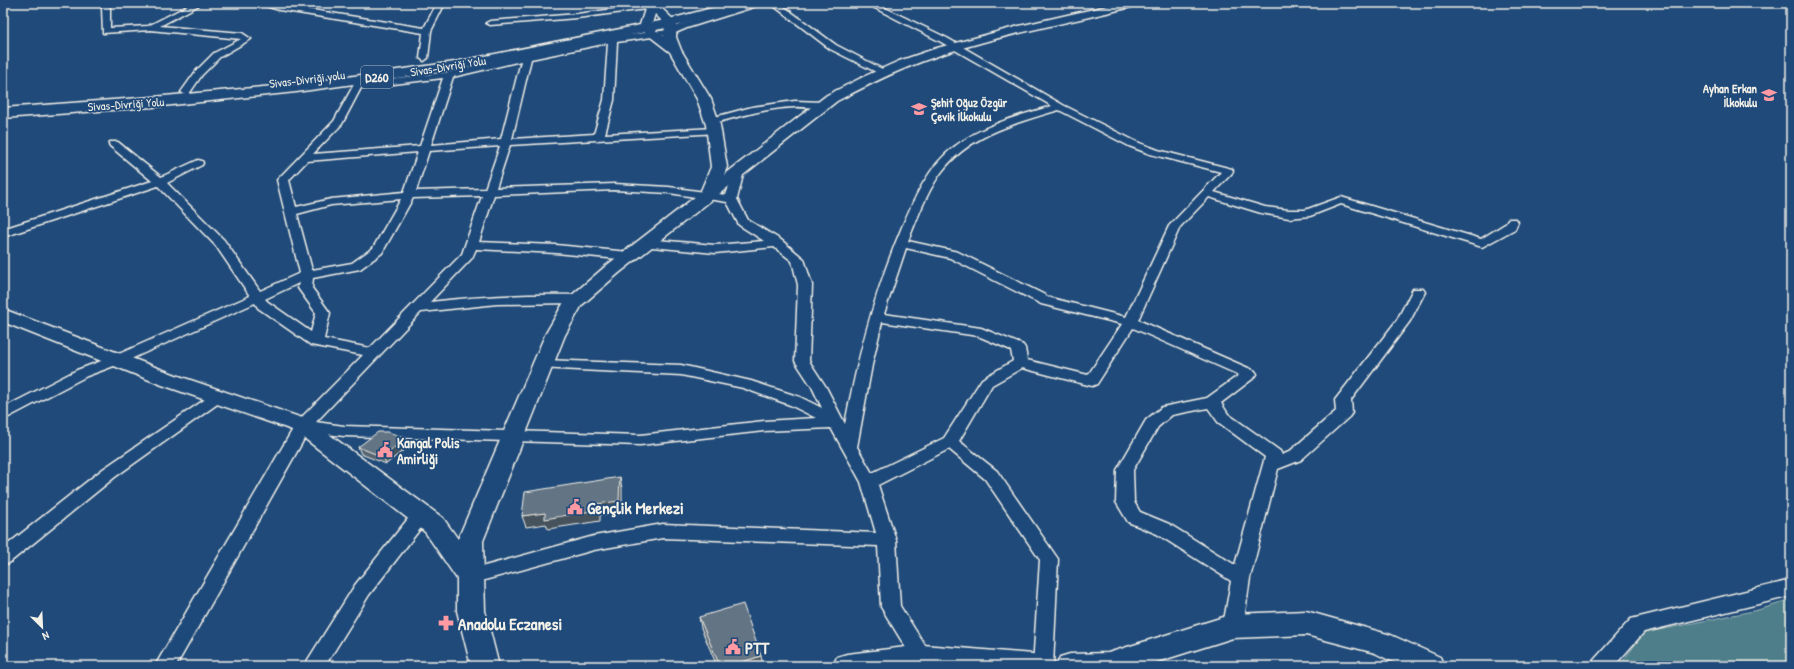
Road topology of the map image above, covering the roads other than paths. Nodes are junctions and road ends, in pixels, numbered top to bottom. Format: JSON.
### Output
{"nodes":[{"id":1,"x":102,"y":3,"type":"edge"},
{"id":2,"x":199,"y":3,"type":"edge"},
{"id":3,"x":260,"y":3,"type":"edge"},
{"id":4,"x":441,"y":3,"type":"edge"},
{"id":5,"x":725,"y":3,"type":"edge"},
{"id":6,"x":745,"y":3,"type":"edge"},
{"id":7,"x":762,"y":3,"type":"edge"},
{"id":8,"x":774,"y":3,"type":"edge"},
{"id":9,"x":869,"y":3,"type":"edge"},
{"id":10,"x":1135,"y":3,"type":"edge"},
{"id":11,"x":650,"y":4,"type":"edge"},
{"id":12,"x":490,"y":23,"type":"dead end"},
{"id":13,"x":668,"y":24,"type":"junction"},
{"id":14,"x":150,"y":28,"type":"junction"},
{"id":15,"x":648,"y":28,"type":"junction"},
{"id":16,"x":427,"y":31,"type":"junction"},
{"id":17,"x":613,"y":40,"type":"junction"},
{"id":18,"x":953,"y":47,"type":"junction"},
{"id":19,"x":675,"y":50,"type":"junction"},
{"id":20,"x":527,"y":54,"type":"junction"},
{"id":21,"x":424,"y":58,"type":"dead end"},
{"id":22,"x":883,"y":72,"type":"junction"},
{"id":23,"x":448,"y":75,"type":"junction"},
{"id":24,"x":359,"y":82,"type":"junction"},
{"id":25,"x":186,"y":92,"type":"junction"},
{"id":26,"x":3,"y":104,"type":"edge"},
{"id":27,"x":823,"y":105,"type":"junction"},
{"id":28,"x":1060,"y":108,"type":"junction"},
{"id":29,"x":3,"y":113,"type":"edge"},
{"id":30,"x":712,"y":126,"type":"junction"},
{"id":31,"x":599,"y":136,"type":"junction"},
{"id":32,"x":506,"y":142,"type":"junction"},
{"id":33,"x":114,"y":144,"type":"dead end"},
{"id":34,"x":424,"y":148,"type":"junction"},
{"id":35,"x":306,"y":158,"type":"junction"},
{"id":36,"x":198,"y":163,"type":"dead end"},
{"id":37,"x":739,"y":170,"type":"junction"},
{"id":38,"x":160,"y":182,"type":"junction"},
{"id":39,"x":489,"y":192,"type":"junction"},
{"id":40,"x":1206,"y":193,"type":"junction"},
{"id":41,"x":409,"y":195,"type":"junction"},
{"id":42,"x":707,"y":195,"type":"junction"},
{"id":43,"x":731,"y":199,"type":"junction"},
{"id":44,"x":291,"y":212,"type":"junction"},
{"id":45,"x":1512,"y":222,"type":"dead end"},
{"id":46,"x":3,"y":233,"type":"edge"},
{"id":47,"x":777,"y":242,"type":"junction"},
{"id":48,"x":646,"y":243,"type":"junction"},
{"id":49,"x":901,"y":243,"type":"junction"},
{"id":50,"x":471,"y":245,"type":"junction"},
{"id":51,"x":629,"y":256,"type":"junction"},
{"id":52,"x":307,"y":275,"type":"junction"},
{"id":53,"x":1418,"y":292,"type":"dead end"},
{"id":54,"x":257,"y":298,"type":"junction"},
{"id":55,"x":578,"y":299,"type":"junction"},
{"id":56,"x":417,"y":308,"type":"junction"},
{"id":57,"x":3,"y":315,"type":"edge"},
{"id":58,"x":876,"y":316,"type":"junction"},
{"id":59,"x":1130,"y":322,"type":"junction"},
{"id":60,"x":316,"y":342,"type":"junction"},
{"id":61,"x":374,"y":353,"type":"junction"},
{"id":62,"x":117,"y":360,"type":"junction"},
{"id":63,"x":1020,"y":363,"type":"junction"},
{"id":64,"x":543,"y":365,"type":"junction"},
{"id":65,"x":218,"y":397,"type":"junction"},
{"id":66,"x":1212,"y":402,"type":"junction"},
{"id":67,"x":3,"y":415,"type":"edge"},
{"id":68,"x":837,"y":422,"type":"junction"},
{"id":69,"x":303,"y":426,"type":"junction"},
{"id":70,"x":514,"y":435,"type":"junction"},
{"id":71,"x":950,"y":442,"type":"junction"},
{"id":72,"x":849,"y":447,"type":"junction"},
{"id":73,"x":1271,"y":466,"type":"junction"},
{"id":74,"x":869,"y":482,"type":"junction"},
{"id":75,"x":421,"y":515,"type":"junction"},
{"id":76,"x":887,"y":540,"type":"junction"},
{"id":77,"x":3,"y":558,"type":"edge"},
{"id":78,"x":470,"y":577,"type":"junction"},
{"id":79,"x":1241,"y":578,"type":"junction"},
{"id":80,"x":1791,"y":588,"type":"edge"},
{"id":81,"x":1233,"y":626,"type":"junction"},
{"id":82,"x":925,"y":661,"type":"edge"},
{"id":83,"x":165,"y":666,"type":"edge"},
{"id":84,"x":314,"y":666,"type":"edge"},
{"id":85,"x":485,"y":666,"type":"edge"},
{"id":86,"x":848,"y":666,"type":"edge"},
{"id":87,"x":1033,"y":666,"type":"edge"},
{"id":88,"x":1043,"y":666,"type":"edge"},
{"id":89,"x":1070,"y":666,"type":"edge"},
{"id":90,"x":1430,"y":666,"type":"edge"},
{"id":91,"x":1601,"y":666,"type":"edge"}],
"edges":[{"from":1,"to":14,"type":"street"},
{"from":2,"to":14,"type":"street"},
{"from":3,"to":16,"type":"street"},
{"from":4,"to":16,"type":"street"},
{"from":5,"to":13,"type":"main road","number":"D260"},
{"from":6,"to":13,"type":"main road","name":"Sivas-Divriği Yolu","number":"D260"},
{"from":7,"to":13,"type":"street"},
{"from":8,"to":22,"type":"street"},
{"from":9,"to":18,"type":"street"},
{"from":10,"to":18,"type":"street"},
{"from":11,"to":12,"type":"street"},
{"from":11,"to":13,"type":"street"},
{"from":11,"to":15,"type":"street"},
{"from":13,"to":15,"type":"main road","name":"Sivas-Divriği Yolu","number":"D260"},
{"from":13,"to":19,"type":"street"},
{"from":14,"to":25,"type":"street"},
{"from":15,"to":17,"type":"street"},
{"from":15,"to":19,"type":"street"},
{"from":15,"to":20,"type":"main road","name":"Sivas-Divriği Yolu","number":"D260"},
{"from":15,"to":25,"type":"main road","name":"Sivas-Divriği yolu","number":"D260"},
{"from":16,"to":21,"type":"street"},
{"from":17,"to":20,"type":"street"},
{"from":17,"to":31,"type":"street"},
{"from":18,"to":22,"type":"street"},
{"from":18,"to":28,"type":"street"},
{"from":19,"to":30,"type":"street"},
{"from":20,"to":23,"type":"street"},
{"from":20,"to":24,"type":"main road","name":"Sivas-Divriği Yolu","number":"D260"},
{"from":20,"to":32,"type":"street"},
{"from":22,"to":27,"type":"street"},
{"from":23,"to":24,"type":"street"},
{"from":23,"to":34,"type":"street"},
{"from":24,"to":29,"type":"main road","name":"Sivas-Divriği Yolu","number":"D260"},
{"from":24,"to":35,"type":"street"},
{"from":25,"to":26,"type":"main road","name":"Sivas-Divriği yolu","number":"D260"},
{"from":27,"to":30,"type":"street"},
{"from":27,"to":37,"type":"street"},
{"from":28,"to":40,"type":"street"},
{"from":28,"to":49,"type":"street"},
{"from":30,"to":31,"type":"street"},
{"from":30,"to":42,"type":"street"},
{"from":31,"to":32,"type":"street"},
{"from":32,"to":34,"type":"street"},
{"from":32,"to":39,"type":"street"},
{"from":33,"to":38,"type":"street"},
{"from":34,"to":35,"type":"street"},
{"from":34,"to":41,"type":"street"},
{"from":35,"to":44,"type":"street"},
{"from":36,"to":38,"type":"street"},
{"from":37,"to":42,"type":"street"},
{"from":37,"to":43,"type":"street"},
{"from":38,"to":46,"type":"street"},
{"from":38,"to":54,"type":"street"},
{"from":39,"to":41,"type":"street"},
{"from":39,"to":42,"type":"street"},
{"from":39,"to":50,"type":"street"},
{"from":40,"to":45,"type":"street"},
{"from":40,"to":59,"type":"street"},
{"from":41,"to":44,"type":"street"},
{"from":41,"to":52,"type":"street"},
{"from":42,"to":43,"type":"street"},
{"from":42,"to":48,"type":"street"},
{"from":43,"to":47,"type":"street"},
{"from":44,"to":52,"type":"street"},
{"from":47,"to":48,"type":"street"},
{"from":47,"to":68,"type":"street"},
{"from":48,"to":51,"type":"street"},
{"from":49,"to":58,"type":"street"},
{"from":49,"to":59,"type":"street"},
{"from":50,"to":51,"type":"street"},
{"from":50,"to":56,"type":"street"},
{"from":51,"to":55,"type":"street"},
{"from":52,"to":54,"type":"street"},
{"from":52,"to":60,"type":"street"},
{"from":53,"to":73,"type":"street"},
{"from":54,"to":60,"type":"street"},
{"from":54,"to":62,"type":"street"},
{"from":55,"to":56,"type":"street"},
{"from":55,"to":64,"type":"street"},
{"from":56,"to":61,"type":"street"},
{"from":57,"to":62,"type":"street"},
{"from":58,"to":63,"type":"street"},
{"from":58,"to":72,"type":"street"},
{"from":59,"to":63,"type":"street"},
{"from":59,"to":66,"type":"street"},
{"from":60,"to":61,"type":"street"},
{"from":61,"to":69,"type":"street"},
{"from":62,"to":65,"type":"street"},
{"from":62,"to":67,"type":"street"},
{"from":63,"to":71,"type":"street"},
{"from":64,"to":68,"type":"street"},
{"from":64,"to":70,"type":"street"},
{"from":65,"to":69,"type":"street"},
{"from":65,"to":77,"type":"street"},
{"from":66,"to":73,"type":"street"},
{"from":66,"to":79,"type":"street"},
{"from":68,"to":70,"type":"street"},
{"from":68,"to":72,"type":"street"},
{"from":69,"to":70,"type":"street"},
{"from":69,"to":75,"type":"street"},
{"from":69,"to":83,"type":"street"},
{"from":70,"to":78,"type":"street"},
{"from":71,"to":74,"type":"street"},
{"from":71,"to":88,"type":"street"},
{"from":72,"to":74,"type":"street"},
{"from":73,"to":79,"type":"street"},
{"from":74,"to":76,"type":"street"},
{"from":75,"to":78,"type":"street"},
{"from":75,"to":84,"type":"street"},
{"from":76,"to":78,"type":"street"},
{"from":76,"to":82,"type":"street"},
{"from":78,"to":85,"type":"street"},
{"from":79,"to":81,"type":"street"},
{"from":80,"to":91,"type":"street"},
{"from":81,"to":89,"type":"street"},
{"from":81,"to":90,"type":"street"},
{"from":82,"to":86,"type":"street"},
{"from":82,"to":87,"type":"street"}]}
